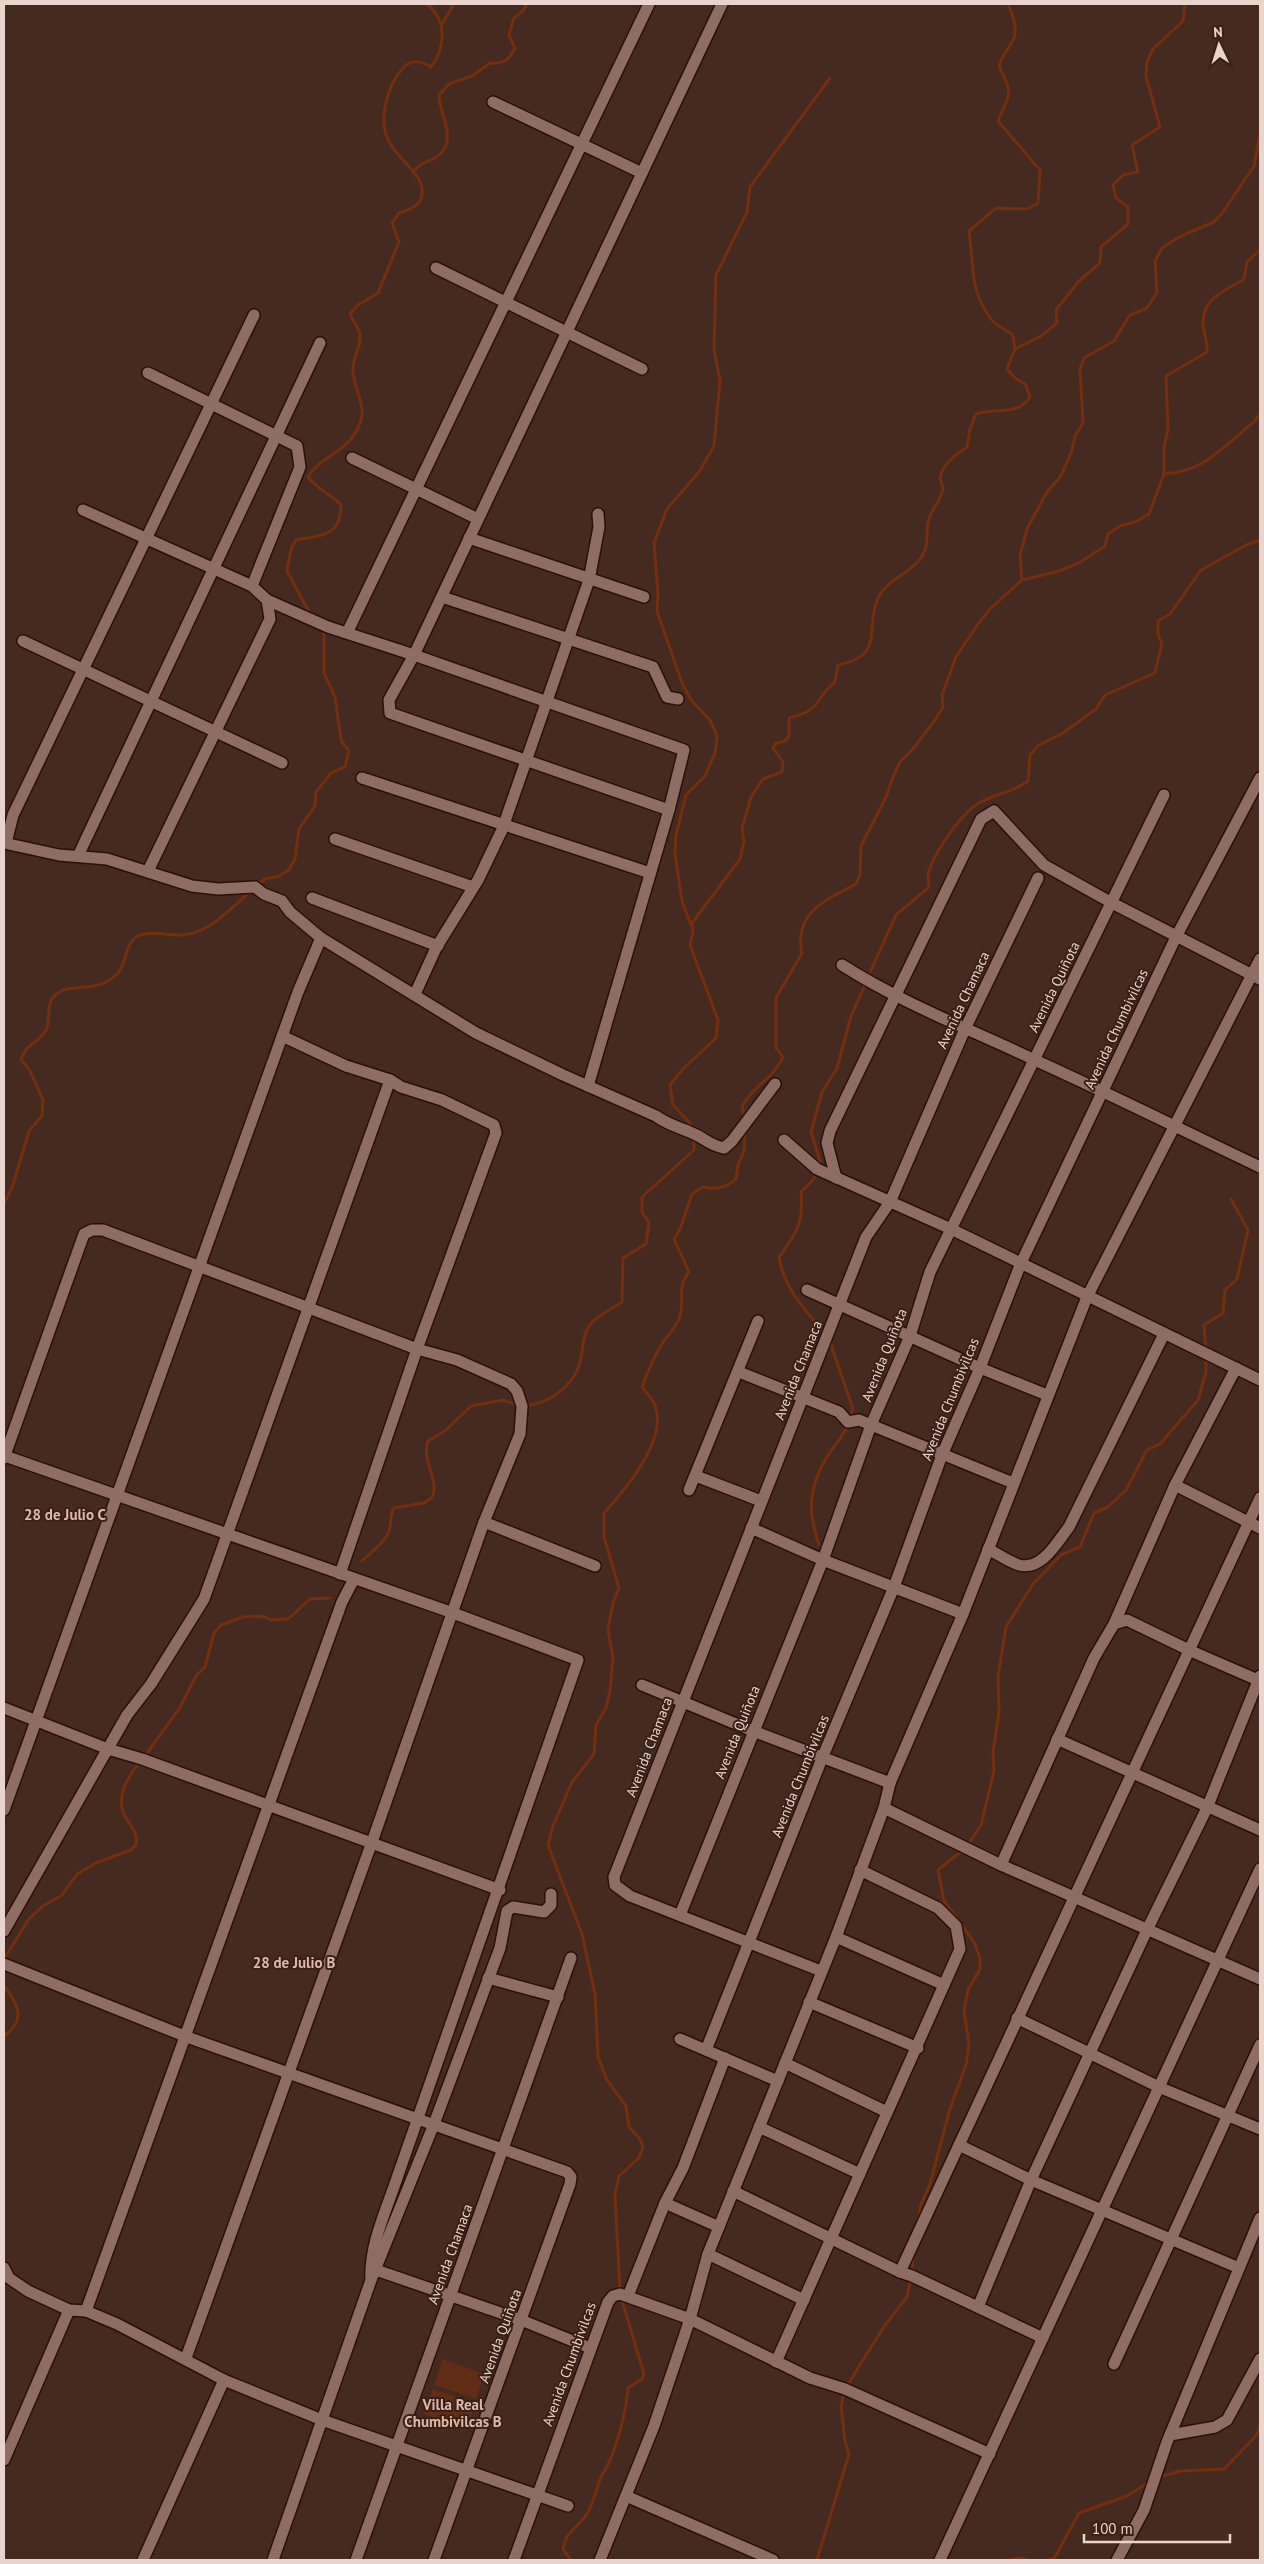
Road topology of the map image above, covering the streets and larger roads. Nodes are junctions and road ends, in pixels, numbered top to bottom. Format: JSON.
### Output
{"nodes":[{"id":1,"x":648,"y":4,"type":"edge"},
{"id":2,"x":722,"y":4,"type":"edge"},
{"id":3,"x":493,"y":102,"type":"dead end"},
{"id":4,"x":581,"y":144,"type":"junction"},
{"id":5,"x":642,"y":173,"type":"junction"},
{"id":6,"x":436,"y":268,"type":"dead end"},
{"id":7,"x":506,"y":302,"type":"junction"},
{"id":8,"x":254,"y":316,"type":"dead end"},
{"id":9,"x":567,"y":332,"type":"junction"},
{"id":10,"x":320,"y":343,"type":"dead end"},
{"id":11,"x":642,"y":369,"type":"dead end"},
{"id":12,"x":148,"y":373,"type":"dead end"},
{"id":13,"x":211,"y":404,"type":"junction"},
{"id":14,"x":276,"y":436,"type":"junction"},
{"id":15,"x":352,"y":458,"type":"dead end"},
{"id":16,"x":416,"y":489,"type":"junction"},
{"id":17,"x":84,"y":510,"type":"dead end"},
{"id":18,"x":598,"y":514,"type":"dead end"},
{"id":19,"x":478,"y":519,"type":"junction"},
{"id":20,"x":146,"y":538,"type":"junction"},
{"id":21,"x":469,"y":538,"type":"junction"},
{"id":22,"x":214,"y":568,"type":"junction"},
{"id":23,"x":590,"y":579,"type":"junction"},
{"id":24,"x":252,"y":586,"type":"junction"},
{"id":25,"x":442,"y":597,"type":"junction"},
{"id":26,"x":644,"y":597,"type":"dead end"},
{"id":27,"x":267,"y":600,"type":"junction"},
{"id":28,"x":347,"y":633,"type":"junction"},
{"id":29,"x":569,"y":639,"type":"junction"},
{"id":30,"x":22,"y":641,"type":"dead end"},
{"id":31,"x":414,"y":655,"type":"junction"},
{"id":32,"x":83,"y":670,"type":"junction"},
{"id":33,"x":678,"y":698,"type":"dead end"},
{"id":34,"x":151,"y":701,"type":"junction"},
{"id":35,"x":547,"y":702,"type":"junction"},
{"id":36,"x":216,"y":731,"type":"junction"},
{"id":37,"x":526,"y":761,"type":"junction"},
{"id":38,"x":282,"y":763,"type":"dead end"},
{"id":39,"x":362,"y":778,"type":"dead end"},
{"id":40,"x":1260,"y":778,"type":"edge"},
{"id":41,"x":1164,"y":795,"type":"dead end"},
{"id":42,"x":669,"y":810,"type":"junction"},
{"id":43,"x":504,"y":825,"type":"junction"},
{"id":44,"x":335,"y":839,"type":"dead end"},
{"id":45,"x":5,"y":843,"type":"edge"},
{"id":46,"x":78,"y":856,"type":"junction"},
{"id":47,"x":148,"y":871,"type":"junction"},
{"id":48,"x":650,"y":873,"type":"junction"},
{"id":49,"x":1038,"y":878,"type":"dead end"},
{"id":50,"x":473,"y":887,"type":"junction"},
{"id":51,"x":312,"y":898,"type":"dead end"},
{"id":52,"x":1112,"y":903,"type":"junction"},
{"id":53,"x":1176,"y":937,"type":"junction"},
{"id":54,"x":321,"y":938,"type":"junction"},
{"id":55,"x":438,"y":946,"type":"junction"},
{"id":56,"x":1260,"y":959,"type":"edge"},
{"id":57,"x":842,"y":965,"type":"dead end"},
{"id":58,"x":1256,"y":977,"type":"edge"},
{"id":59,"x":414,"y":994,"type":"junction"},
{"id":60,"x":896,"y":995,"type":"junction"},
{"id":61,"x":965,"y":1029,"type":"junction"},
{"id":62,"x":282,"y":1036,"type":"junction"},
{"id":63,"x":1035,"y":1060,"type":"junction"},
{"id":64,"x":390,"y":1080,"type":"junction"},
{"id":65,"x":775,"y":1084,"type":"dead end"},
{"id":66,"x":588,"y":1086,"type":"junction"},
{"id":67,"x":1103,"y":1091,"type":"junction"},
{"id":68,"x":1175,"y":1126,"type":"junction"},
{"id":69,"x":784,"y":1140,"type":"dead end"},
{"id":70,"x":1260,"y":1168,"type":"edge"},
{"id":71,"x":836,"y":1178,"type":"junction"},
{"id":72,"x":890,"y":1202,"type":"junction"},
{"id":73,"x":951,"y":1230,"type":"junction"},
{"id":74,"x":1020,"y":1263,"type":"junction"},
{"id":75,"x":199,"y":1266,"type":"junction"},
{"id":76,"x":807,"y":1290,"type":"dead end"},
{"id":77,"x":1088,"y":1297,"type":"junction"},
{"id":78,"x":841,"y":1304,"type":"junction"},
{"id":79,"x":309,"y":1307,"type":"junction"},
{"id":80,"x":758,"y":1321,"type":"dead end"},
{"id":81,"x":1164,"y":1334,"type":"junction"},
{"id":82,"x":910,"y":1336,"type":"junction"},
{"id":83,"x":417,"y":1349,"type":"junction"},
{"id":84,"x":980,"y":1368,"type":"junction"},
{"id":85,"x":1236,"y":1368,"type":"junction"},
{"id":86,"x":738,"y":1372,"type":"junction"},
{"id":87,"x":1260,"y":1380,"type":"edge"},
{"id":88,"x":1047,"y":1395,"type":"junction"},
{"id":89,"x":802,"y":1397,"type":"junction"},
{"id":90,"x":871,"y":1425,"type":"junction"},
{"id":91,"x":942,"y":1455,"type":"junction"},
{"id":92,"x":4,"y":1457,"type":"edge"},
{"id":93,"x":696,"y":1476,"type":"junction"},
{"id":94,"x":1013,"y":1483,"type":"junction"},
{"id":95,"x":1175,"y":1485,"type":"junction"},
{"id":96,"x":689,"y":1490,"type":"dead end"},
{"id":97,"x":117,"y":1495,"type":"junction"},
{"id":98,"x":1260,"y":1498,"type":"edge"},
{"id":99,"x":761,"y":1501,"type":"junction"},
{"id":100,"x":484,"y":1522,"type":"junction"},
{"id":101,"x":1249,"y":1523,"type":"junction"},
{"id":102,"x":751,"y":1528,"type":"junction"},
{"id":103,"x":1260,"y":1528,"type":"edge"},
{"id":104,"x":228,"y":1533,"type":"junction"},
{"id":105,"x":988,"y":1549,"type":"junction"},
{"id":106,"x":823,"y":1560,"type":"junction"},
{"id":107,"x":595,"y":1566,"type":"dead end"},
{"id":108,"x":340,"y":1574,"type":"junction"},
{"id":109,"x":354,"y":1579,"type":"junction"},
{"id":110,"x":894,"y":1587,"type":"junction"},
{"id":111,"x":453,"y":1613,"type":"junction"},
{"id":112,"x":963,"y":1614,"type":"junction"},
{"id":113,"x":1114,"y":1624,"type":"junction"},
{"id":114,"x":1191,"y":1652,"type":"junction"},
{"id":115,"x":1260,"y":1679,"type":"edge"},
{"id":116,"x":642,"y":1685,"type":"dead end"},
{"id":117,"x":682,"y":1703,"type":"junction"},
{"id":118,"x":4,"y":1708,"type":"edge"},
{"id":119,"x":36,"y":1719,"type":"junction"},
{"id":120,"x":753,"y":1731,"type":"junction"},
{"id":121,"x":1057,"y":1740,"type":"junction"},
{"id":122,"x":108,"y":1749,"type":"junction"},
{"id":123,"x":823,"y":1756,"type":"junction"},
{"id":124,"x":1132,"y":1772,"type":"junction"},
{"id":125,"x":890,"y":1783,"type":"junction"},
{"id":126,"x":268,"y":1805,"type":"junction"},
{"id":127,"x":884,"y":1808,"type":"junction"},
{"id":128,"x":1207,"y":1808,"type":"junction"},
{"id":129,"x":4,"y":1810,"type":"edge"},
{"id":130,"x":1260,"y":1830,"type":"edge"},
{"id":131,"x":372,"y":1842,"type":"junction"},
{"id":132,"x":1001,"y":1865,"type":"junction"},
{"id":133,"x":1260,"y":1869,"type":"edge"},
{"id":134,"x":860,"y":1870,"type":"junction"},
{"id":135,"x":500,"y":1890,"type":"junction"},
{"id":136,"x":551,"y":1894,"type":"dead end"},
{"id":137,"x":1074,"y":1898,"type":"junction"},
{"id":138,"x":680,"y":1916,"type":"junction"},
{"id":139,"x":1147,"y":1930,"type":"junction"},
{"id":140,"x":4,"y":1931,"type":"edge"},
{"id":141,"x":836,"y":1937,"type":"junction"},
{"id":142,"x":749,"y":1944,"type":"junction"},
{"id":143,"x":571,"y":1958,"type":"dead end"},
{"id":144,"x":1218,"y":1962,"type":"junction"},
{"id":145,"x":4,"y":1964,"type":"edge"},
{"id":146,"x":821,"y":1971,"type":"junction"},
{"id":147,"x":488,"y":1978,"type":"junction"},
{"id":148,"x":1260,"y":1979,"type":"edge"},
{"id":149,"x":944,"y":1986,"type":"junction"},
{"id":150,"x":558,"y":1998,"type":"junction"},
{"id":151,"x":809,"y":2002,"type":"junction"},
{"id":152,"x":1017,"y":2018,"type":"junction"},
{"id":153,"x":186,"y":2037,"type":"junction"},
{"id":154,"x":680,"y":2039,"type":"dead end"},
{"id":155,"x":1260,"y":2045,"type":"edge"},
{"id":156,"x":918,"y":2048,"type":"junction"},
{"id":157,"x":706,"y":2050,"type":"junction"},
{"id":158,"x":1090,"y":2054,"type":"junction"},
{"id":159,"x":725,"y":2058,"type":"junction"},
{"id":160,"x":785,"y":2063,"type":"junction"},
{"id":161,"x":289,"y":2073,"type":"junction"},
{"id":162,"x":778,"y":2081,"type":"junction"},
{"id":163,"x":1161,"y":2088,"type":"junction"},
{"id":164,"x":887,"y":2112,"type":"junction"},
{"id":165,"x":1228,"y":2116,"type":"junction"},
{"id":166,"x":418,"y":2119,"type":"junction"},
{"id":167,"x":434,"y":2124,"type":"junction"},
{"id":168,"x":759,"y":2128,"type":"junction"},
{"id":169,"x":1260,"y":2129,"type":"edge"},
{"id":170,"x":959,"y":2145,"type":"junction"},
{"id":171,"x":504,"y":2148,"type":"junction"},
{"id":172,"x":860,"y":2174,"type":"junction"},
{"id":173,"x":1031,"y":2180,"type":"junction"},
{"id":174,"x":733,"y":2190,"type":"junction"},
{"id":175,"x":665,"y":2203,"type":"junction"},
{"id":176,"x":1101,"y":2209,"type":"junction"},
{"id":177,"x":1260,"y":2218,"type":"edge"},
{"id":178,"x":719,"y":2227,"type":"junction"},
{"id":179,"x":830,"y":2238,"type":"junction"},
{"id":180,"x":1171,"y":2238,"type":"junction"},
{"id":181,"x":708,"y":2254,"type":"junction"},
{"id":182,"x":4,"y":2268,"type":"edge"},
{"id":183,"x":1239,"y":2268,"type":"junction"},
{"id":184,"x":900,"y":2272,"type":"junction"},
{"id":185,"x":374,"y":2275,"type":"junction"},
{"id":186,"x":450,"y":2296,"type":"junction"},
{"id":187,"x":628,"y":2296,"type":"junction"},
{"id":188,"x":804,"y":2300,"type":"junction"},
{"id":189,"x":978,"y":2307,"type":"junction"},
{"id":190,"x":69,"y":2310,"type":"junction"},
{"id":191,"x":86,"y":2311,"type":"junction"},
{"id":192,"x":690,"y":2319,"type":"junction"},
{"id":193,"x":521,"y":2320,"type":"junction"},
{"id":194,"x":1043,"y":2338,"type":"junction"},
{"id":195,"x":590,"y":2348,"type":"junction"},
{"id":196,"x":186,"y":2358,"type":"junction"},
{"id":197,"x":1260,"y":2360,"type":"edge"},
{"id":198,"x":776,"y":2362,"type":"junction"},
{"id":199,"x":1114,"y":2364,"type":"dead end"},
{"id":200,"x":224,"y":2380,"type":"junction"},
{"id":201,"x":322,"y":2420,"type":"junction"},
{"id":202,"x":1170,"y":2436,"type":"junction"},
{"id":203,"x":396,"y":2446,"type":"junction"},
{"id":204,"x":990,"y":2454,"type":"junction"},
{"id":205,"x":4,"y":2460,"type":"edge"},
{"id":206,"x":468,"y":2469,"type":"junction"},
{"id":207,"x":538,"y":2495,"type":"junction"},
{"id":208,"x":626,"y":2496,"type":"junction"},
{"id":209,"x":568,"y":2506,"type":"dead end"},
{"id":210,"x":143,"y":2560,"type":"edge"},
{"id":211,"x":273,"y":2560,"type":"edge"},
{"id":212,"x":356,"y":2560,"type":"edge"},
{"id":213,"x":434,"y":2560,"type":"edge"},
{"id":214,"x":514,"y":2560,"type":"edge"},
{"id":215,"x":600,"y":2560,"type":"edge"},
{"id":216,"x":773,"y":2560,"type":"edge"},
{"id":217,"x":940,"y":2560,"type":"edge"},
{"id":218,"x":1117,"y":2560,"type":"edge"}],
"edges":[{"from":1,"to":4,"type":"street"},
{"from":2,"to":5,"type":"street"},
{"from":3,"to":4,"type":"street"},
{"from":4,"to":5,"type":"street"},
{"from":4,"to":7,"type":"street"},
{"from":5,"to":9,"type":"street"},
{"from":6,"to":7,"type":"street"},
{"from":7,"to":9,"type":"street"},
{"from":7,"to":16,"type":"street"},
{"from":8,"to":13,"type":"street"},
{"from":9,"to":11,"type":"street"},
{"from":9,"to":19,"type":"street"},
{"from":10,"to":14,"type":"street"},
{"from":12,"to":13,"type":"street"},
{"from":13,"to":14,"type":"street"},
{"from":13,"to":20,"type":"street"},
{"from":14,"to":22,"type":"street"},
{"from":14,"to":24,"type":"street"},
{"from":15,"to":16,"type":"street"},
{"from":16,"to":19,"type":"street"},
{"from":16,"to":28,"type":"street"},
{"from":17,"to":20,"type":"street"},
{"from":18,"to":23,"type":"street"},
{"from":19,"to":21,"type":"street"},
{"from":20,"to":22,"type":"street"},
{"from":20,"to":32,"type":"street"},
{"from":21,"to":23,"type":"street"},
{"from":21,"to":25,"type":"street"},
{"from":22,"to":24,"type":"street"},
{"from":22,"to":34,"type":"street"},
{"from":23,"to":26,"type":"street"},
{"from":23,"to":29,"type":"street"},
{"from":24,"to":27,"type":"street"},
{"from":25,"to":29,"type":"street"},
{"from":25,"to":31,"type":"street"},
{"from":27,"to":28,"type":"street"},
{"from":27,"to":36,"type":"street"},
{"from":28,"to":31,"type":"street"},
{"from":29,"to":33,"type":"street"},
{"from":29,"to":35,"type":"street"},
{"from":30,"to":32,"type":"street"},
{"from":31,"to":35,"type":"street"},
{"from":31,"to":37,"type":"street"},
{"from":32,"to":34,"type":"street"},
{"from":32,"to":45,"type":"street"},
{"from":34,"to":36,"type":"street"},
{"from":34,"to":46,"type":"street"},
{"from":35,"to":37,"type":"street"},
{"from":35,"to":42,"type":"street"},
{"from":36,"to":38,"type":"street"},
{"from":36,"to":47,"type":"street"},
{"from":37,"to":42,"type":"street"},
{"from":37,"to":43,"type":"street"},
{"from":39,"to":43,"type":"street"},
{"from":40,"to":53,"type":"street","name":"Avenida Chumbivilcas"},
{"from":41,"to":52,"type":"street","name":"Avenida Quiñota"},
{"from":42,"to":48,"type":"street"},
{"from":43,"to":48,"type":"street"},
{"from":43,"to":50,"type":"street"},
{"from":44,"to":50,"type":"street"},
{"from":45,"to":46,"type":"street"},
{"from":46,"to":47,"type":"street"},
{"from":47,"to":54,"type":"street"},
{"from":48,"to":66,"type":"street"},
{"from":49,"to":61,"type":"street","name":"Avenida Chamaca"},
{"from":50,"to":55,"type":"street"},
{"from":51,"to":55,"type":"street"},
{"from":52,"to":53,"type":"street"},
{"from":52,"to":60,"type":"street"},
{"from":52,"to":63,"type":"street","name":"Avenida Quiñota"},
{"from":53,"to":58,"type":"street"},
{"from":53,"to":67,"type":"street","name":"Avenida Chumbivilcas"},
{"from":54,"to":59,"type":"street"},
{"from":54,"to":62,"type":"street"},
{"from":55,"to":59,"type":"street"},
{"from":56,"to":58,"type":"street"},
{"from":57,"to":60,"type":"street"},
{"from":58,"to":68,"type":"street"},
{"from":59,"to":66,"type":"street"},
{"from":60,"to":61,"type":"street"},
{"from":60,"to":71,"type":"street"},
{"from":61,"to":63,"type":"street"},
{"from":61,"to":72,"type":"street","name":"Avenida Chamaca"},
{"from":62,"to":64,"type":"street"},
{"from":62,"to":75,"type":"street"},
{"from":63,"to":67,"type":"street"},
{"from":63,"to":73,"type":"street","name":"Avenida Quiñota"},
{"from":64,"to":79,"type":"street"},
{"from":64,"to":83,"type":"street"},
{"from":65,"to":66,"type":"street"},
{"from":67,"to":68,"type":"street"},
{"from":67,"to":74,"type":"street","name":"Avenida Chumbivilcas"},
{"from":68,"to":70,"type":"street"},
{"from":68,"to":77,"type":"street"},
{"from":69,"to":71,"type":"street"},
{"from":71,"to":72,"type":"street"},
{"from":72,"to":73,"type":"street"},
{"from":72,"to":78,"type":"street","name":"Avenida Chamaca"},
{"from":73,"to":74,"type":"street"},
{"from":73,"to":82,"type":"street","name":"Avenida Quiñota"},
{"from":74,"to":77,"type":"street"},
{"from":74,"to":84,"type":"street","name":"Avenida Chumbivilcas"},
{"from":75,"to":79,"type":"street"},
{"from":75,"to":92,"type":"street"},
{"from":75,"to":97,"type":"street"},
{"from":76,"to":78,"type":"street"},
{"from":77,"to":81,"type":"street"},
{"from":77,"to":88,"type":"street"},
{"from":78,"to":82,"type":"street"},
{"from":78,"to":89,"type":"street","name":"Avenida Chamaca"},
{"from":79,"to":83,"type":"street"},
{"from":79,"to":104,"type":"street"},
{"from":80,"to":86,"type":"street"},
{"from":81,"to":85,"type":"street"},
{"from":81,"to":105,"type":"street"},
{"from":82,"to":84,"type":"street"},
{"from":82,"to":90,"type":"street","name":"Avenida Quiñota"},
{"from":83,"to":100,"type":"street"},
{"from":83,"to":108,"type":"street"},
{"from":84,"to":88,"type":"street"},
{"from":84,"to":91,"type":"street","name":"Avenida Chumbivilcas"},
{"from":85,"to":87,"type":"street"},
{"from":85,"to":95,"type":"street"},
{"from":86,"to":89,"type":"street"},
{"from":86,"to":93,"type":"street"},
{"from":88,"to":94,"type":"street"},
{"from":89,"to":90,"type":"street"},
{"from":89,"to":99,"type":"street","name":"Avenida Chamaca"},
{"from":90,"to":91,"type":"street"},
{"from":90,"to":106,"type":"street","name":"Avenida Quiñota"},
{"from":91,"to":94,"type":"street"},
{"from":91,"to":110,"type":"street","name":"Avenida Chumbivilcas"},
{"from":92,"to":97,"type":"street"},
{"from":93,"to":96,"type":"street"},
{"from":93,"to":99,"type":"street"},
{"from":94,"to":105,"type":"street"},
{"from":95,"to":101,"type":"street"},
{"from":95,"to":113,"type":"street"},
{"from":97,"to":104,"type":"street"},
{"from":97,"to":119,"type":"street"},
{"from":98,"to":101,"type":"street"},
{"from":99,"to":102,"type":"street","name":"Avenida Chamaca"},
{"from":100,"to":107,"type":"street"},
{"from":100,"to":111,"type":"street"},
{"from":101,"to":103,"type":"street"},
{"from":101,"to":114,"type":"street"},
{"from":102,"to":106,"type":"street"},
{"from":102,"to":117,"type":"street","name":"Avenida Chamaca"},
{"from":104,"to":108,"type":"street"},
{"from":104,"to":122,"type":"street"},
{"from":105,"to":112,"type":"street"},
{"from":106,"to":110,"type":"street"},
{"from":106,"to":120,"type":"street","name":"Avenida Quiñota"},
{"from":108,"to":109,"type":"street"},
{"from":109,"to":111,"type":"street"},
{"from":109,"to":126,"type":"street"},
{"from":110,"to":112,"type":"street"},
{"from":110,"to":123,"type":"street","name":"Avenida Chumbivilcas"},
{"from":111,"to":131,"type":"street"},
{"from":111,"to":135,"type":"street"},
{"from":112,"to":125,"type":"street"},
{"from":113,"to":114,"type":"street"},
{"from":113,"to":121,"type":"street"},
{"from":114,"to":115,"type":"street"},
{"from":114,"to":124,"type":"street"},
{"from":115,"to":128,"type":"street"},
{"from":116,"to":117,"type":"street"},
{"from":117,"to":120,"type":"street"},
{"from":117,"to":138,"type":"street","name":"Avenida Chamaca"},
{"from":118,"to":119,"type":"street"},
{"from":119,"to":122,"type":"street"},
{"from":119,"to":129,"type":"street"},
{"from":120,"to":123,"type":"street"},
{"from":120,"to":138,"type":"street","name":"Avenida Quiñota"},
{"from":121,"to":124,"type":"street"},
{"from":121,"to":132,"type":"street"},
{"from":122,"to":126,"type":"street"},
{"from":122,"to":140,"type":"street"},
{"from":123,"to":125,"type":"street"},
{"from":123,"to":142,"type":"street","name":"Avenida Chumbivilcas"},
{"from":124,"to":128,"type":"street"},
{"from":124,"to":137,"type":"street"},
{"from":125,"to":127,"type":"street"},
{"from":126,"to":131,"type":"street"},
{"from":126,"to":153,"type":"street"},
{"from":127,"to":132,"type":"street"},
{"from":127,"to":134,"type":"street"},
{"from":128,"to":130,"type":"street"},
{"from":128,"to":139,"type":"street"},
{"from":131,"to":135,"type":"street"},
{"from":131,"to":161,"type":"street"},
{"from":132,"to":137,"type":"street"},
{"from":133,"to":144,"type":"street"},
{"from":134,"to":141,"type":"street"},
{"from":134,"to":149,"type":"street"},
{"from":135,"to":166,"type":"street"},
{"from":136,"to":147,"type":"street"},
{"from":137,"to":139,"type":"street"},
{"from":137,"to":152,"type":"street"},
{"from":138,"to":142,"type":"street"},
{"from":139,"to":144,"type":"street"},
{"from":139,"to":158,"type":"street"},
{"from":141,"to":146,"type":"street"},
{"from":141,"to":149,"type":"street"},
{"from":142,"to":146,"type":"street"},
{"from":142,"to":157,"type":"street","name":"Avenida Chumbivilcas"},
{"from":143,"to":150,"type":"street","name":"Avenida Chamaca"},
{"from":144,"to":148,"type":"street"},
{"from":144,"to":163,"type":"street"},
{"from":145,"to":153,"type":"street"},
{"from":146,"to":151,"type":"street"},
{"from":147,"to":150,"type":"street"},
{"from":147,"to":167,"type":"street"},
{"from":149,"to":156,"type":"street"},
{"from":150,"to":171,"type":"street","name":"Avenida Chamaca"},
{"from":151,"to":156,"type":"street"},
{"from":151,"to":160,"type":"street"},
{"from":152,"to":158,"type":"street"},
{"from":152,"to":170,"type":"street"},
{"from":153,"to":161,"type":"street"},
{"from":153,"to":191,"type":"street"},
{"from":154,"to":157,"type":"street"},
{"from":155,"to":165,"type":"street"},
{"from":156,"to":164,"type":"street"},
{"from":157,"to":159,"type":"street"},
{"from":158,"to":163,"type":"street"},
{"from":158,"to":173,"type":"street"},
{"from":159,"to":162,"type":"street"},
{"from":159,"to":175,"type":"street"},
{"from":160,"to":162,"type":"street"},
{"from":160,"to":164,"type":"street"},
{"from":161,"to":166,"type":"street"},
{"from":161,"to":196,"type":"street"},
{"from":162,"to":168,"type":"street"},
{"from":163,"to":165,"type":"street"},
{"from":163,"to":176,"type":"street"},
{"from":164,"to":172,"type":"street"},
{"from":165,"to":169,"type":"street"},
{"from":165,"to":180,"type":"street"},
{"from":166,"to":167,"type":"street"},
{"from":166,"to":185,"type":"street"},
{"from":167,"to":171,"type":"street"},
{"from":167,"to":185,"type":"street"},
{"from":168,"to":172,"type":"street"},
{"from":168,"to":174,"type":"street"},
{"from":170,"to":173,"type":"street"},
{"from":170,"to":184,"type":"street"},
{"from":171,"to":186,"type":"street","name":"Avenida Chamaca"},
{"from":171,"to":193,"type":"street","name":"Avenida Quiñota"},
{"from":172,"to":179,"type":"street"},
{"from":173,"to":176,"type":"street"},
{"from":173,"to":189,"type":"street"},
{"from":174,"to":178,"type":"street"},
{"from":174,"to":179,"type":"street"},
{"from":175,"to":178,"type":"street"},
{"from":175,"to":187,"type":"street"},
{"from":176,"to":180,"type":"street"},
{"from":176,"to":194,"type":"street"},
{"from":177,"to":183,"type":"street"},
{"from":178,"to":181,"type":"street"},
{"from":179,"to":184,"type":"street"},
{"from":179,"to":188,"type":"street"},
{"from":180,"to":183,"type":"street"},
{"from":180,"to":199,"type":"street"},
{"from":181,"to":188,"type":"street"},
{"from":181,"to":192,"type":"street"},
{"from":182,"to":190,"type":"street"},
{"from":183,"to":202,"type":"street"},
{"from":184,"to":189,"type":"street"},
{"from":185,"to":186,"type":"street"},
{"from":185,"to":201,"type":"street"},
{"from":186,"to":193,"type":"street"},
{"from":186,"to":203,"type":"street","name":"Avenida Chamaca"},
{"from":187,"to":192,"type":"street"},
{"from":187,"to":195,"type":"street","name":"Avenida Chumbivilcas"},
{"from":188,"to":198,"type":"street"},
{"from":189,"to":194,"type":"street"},
{"from":190,"to":191,"type":"street"},
{"from":190,"to":205,"type":"street"},
{"from":191,"to":196,"type":"street"},
{"from":192,"to":198,"type":"street"},
{"from":192,"to":208,"type":"street"},
{"from":193,"to":195,"type":"street"},
{"from":193,"to":206,"type":"street","name":"Avenida Quiñota"},
{"from":194,"to":204,"type":"street"},
{"from":195,"to":207,"type":"street","name":"Avenida Chumbivilcas"},
{"from":196,"to":200,"type":"street"},
{"from":197,"to":202,"type":"street"},
{"from":198,"to":204,"type":"street"},
{"from":200,"to":201,"type":"street"},
{"from":200,"to":210,"type":"street"},
{"from":201,"to":203,"type":"street"},
{"from":201,"to":211,"type":"street"},
{"from":202,"to":218,"type":"street"},
{"from":203,"to":206,"type":"street"},
{"from":203,"to":212,"type":"street","name":"Avenida Chamaca"},
{"from":204,"to":217,"type":"street"},
{"from":206,"to":207,"type":"street"},
{"from":206,"to":213,"type":"street","name":"Avenida Quiñota"},
{"from":207,"to":209,"type":"street"},
{"from":207,"to":214,"type":"street","name":"Avenida Chumbivilcas"},
{"from":208,"to":215,"type":"street"},
{"from":208,"to":216,"type":"street"}]}
